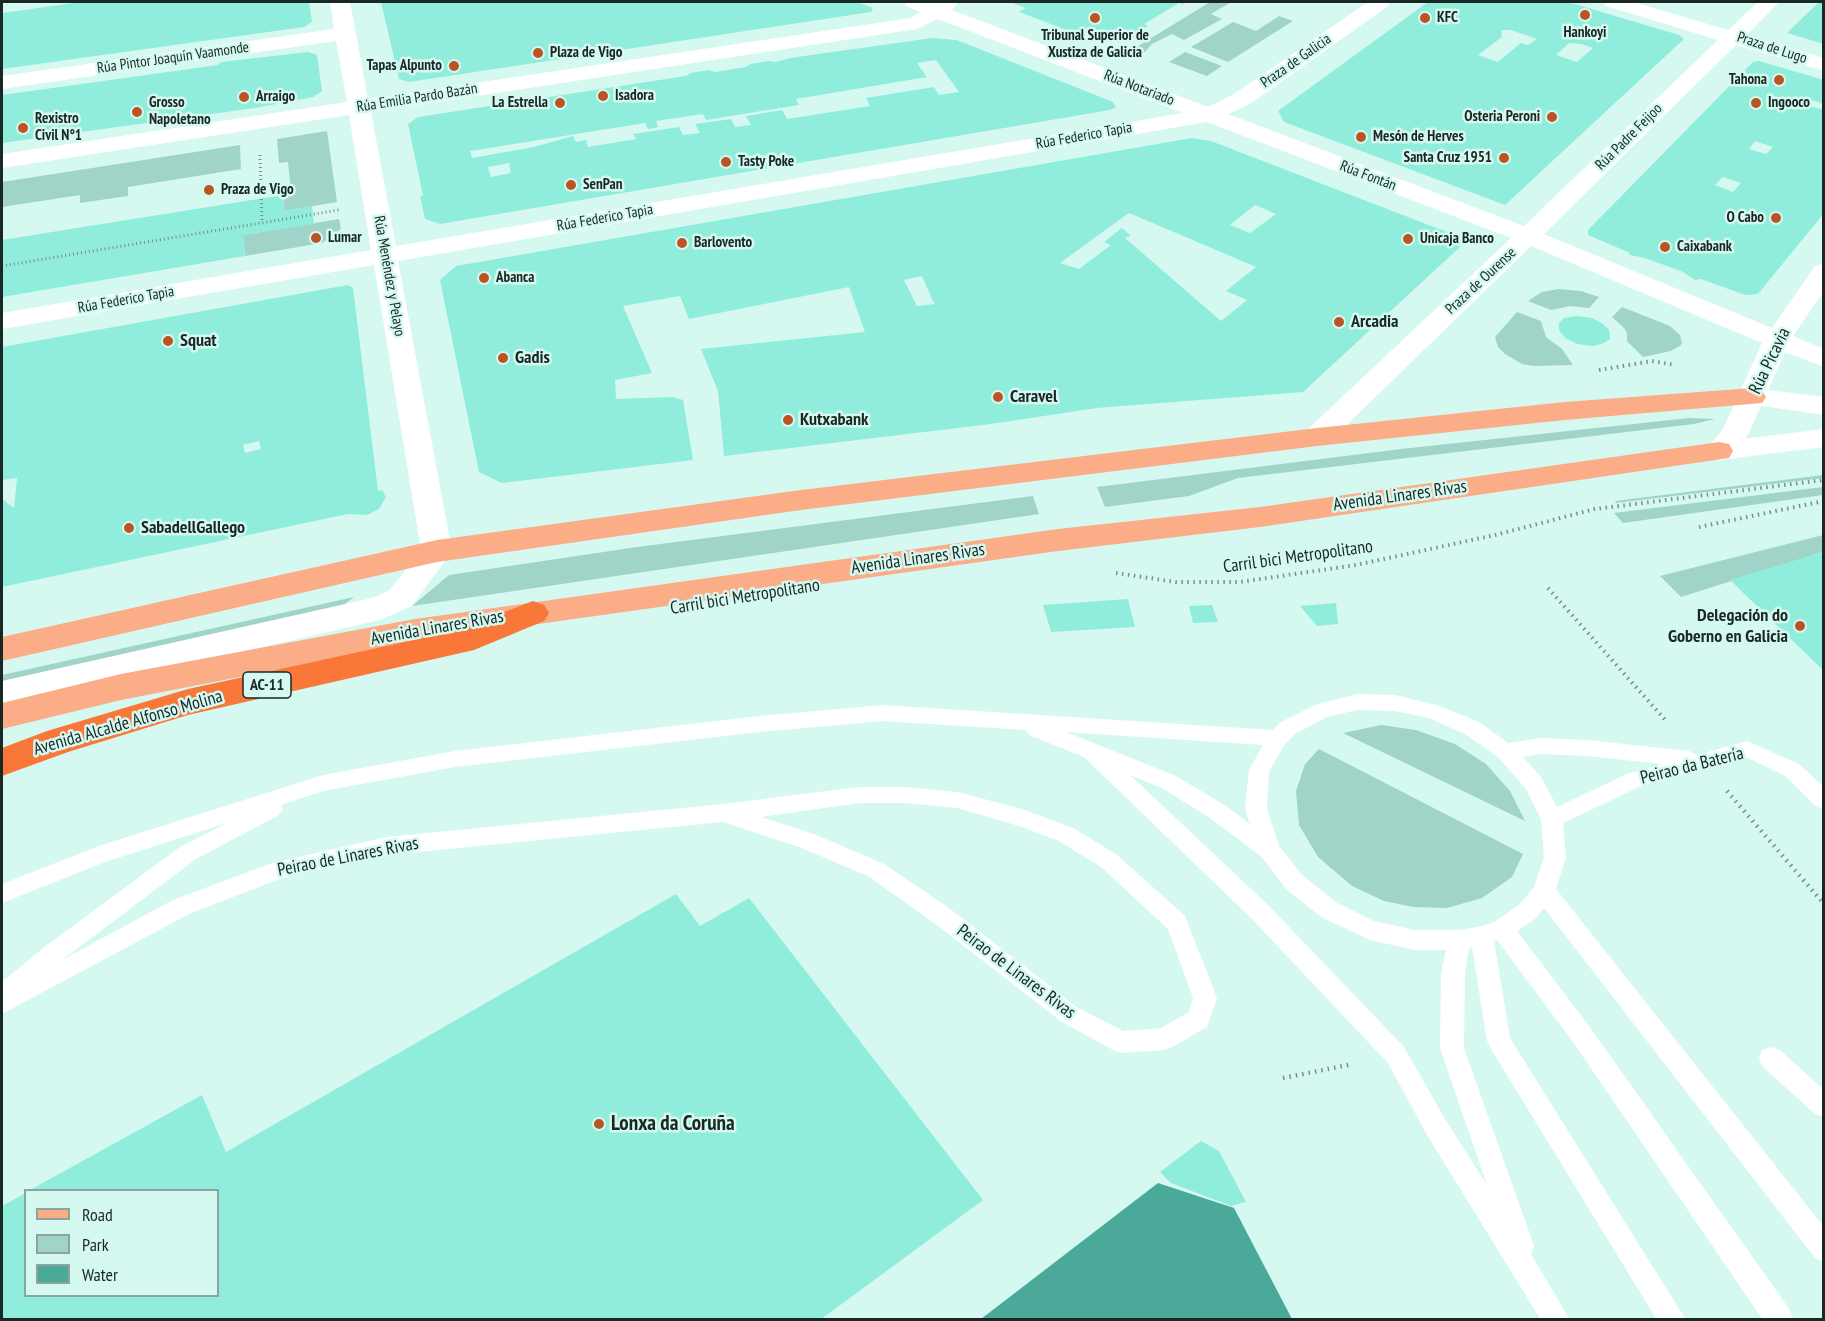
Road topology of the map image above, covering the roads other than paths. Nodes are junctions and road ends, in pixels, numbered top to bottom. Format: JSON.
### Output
{"nodes":[{"id":1,"x":340,"y":2,"type":"edge"},
{"id":2,"x":914,"y":2,"type":"edge"},
{"id":3,"x":1381,"y":2,"type":"edge"},
{"id":4,"x":1613,"y":2,"type":"edge"},
{"id":5,"x":1769,"y":2,"type":"edge"},
{"id":6,"x":943,"y":6,"type":"edge"},
{"id":7,"x":345,"y":34,"type":"junction"},
{"id":8,"x":1730,"y":37,"type":"junction"},
{"id":9,"x":1824,"y":65,"type":"edge"},
{"id":10,"x":2,"y":83,"type":"edge"},
{"id":11,"x":359,"y":107,"type":"junction"},
{"id":12,"x":1208,"y":115,"type":"junction"},
{"id":13,"x":2,"y":162,"type":"edge"},
{"id":14,"x":1528,"y":236,"type":"junction"},
{"id":15,"x":385,"y":255,"type":"junction"},
{"id":16,"x":1824,"y":271,"type":"edge"},
{"id":17,"x":2,"y":321,"type":"edge"},
{"id":18,"x":1776,"y":341,"type":"junction"},
{"id":19,"x":1824,"y":359,"type":"edge"},
{"id":20,"x":1824,"y":391,"type":"edge"},
{"id":21,"x":1752,"y":397,"type":"junction"},
{"id":22,"x":1824,"y":406,"type":"edge"},
{"id":23,"x":1317,"y":436,"type":"junction"},
{"id":24,"x":1824,"y":438,"type":"edge"},
{"id":25,"x":1719,"y":451,"type":"junction"},
{"id":26,"x":1824,"y":453,"type":"edge"},
{"id":27,"x":437,"y":551,"type":"junction"},
{"id":28,"x":533,"y":613,"type":"junction"},
{"id":29,"x":263,"y":636,"type":"junction"},
{"id":30,"x":2,"y":649,"type":"edge"},
{"id":31,"x":121,"y":687,"type":"junction"},
{"id":32,"x":7,"y":707,"type":"edge"},
{"id":33,"x":1020,"y":722,"type":"junction"},
{"id":34,"x":1278,"y":738,"type":"junction"},
{"id":35,"x":1090,"y":750,"type":"junction"},
{"id":36,"x":1505,"y":751,"type":"junction"},
{"id":37,"x":1701,"y":760,"type":"junction"},
{"id":38,"x":2,"y":762,"type":"edge"},
{"id":39,"x":323,"y":783,"type":"junction"},
{"id":40,"x":1824,"y":801,"type":"edge"},
{"id":41,"x":723,"y":813,"type":"junction"},
{"id":42,"x":1552,"y":819,"type":"junction"},
{"id":43,"x":1269,"y":850,"type":"junction"},
{"id":44,"x":1544,"y":891,"type":"junction"},
{"id":45,"x":2,"y":894,"type":"edge"},
{"id":46,"x":1481,"y":935,"type":"junction"},
{"id":47,"x":2,"y":997,"type":"edge"},
{"id":48,"x":2,"y":1004,"type":"edge"},
{"id":49,"x":1771,"y":1058,"type":"dead end"},
{"id":50,"x":1824,"y":1106,"type":"edge"},
{"id":51,"x":1824,"y":1249,"type":"edge"},
{"id":52,"x":1532,"y":1280,"type":"junction"},
{"id":53,"x":1557,"y":1320,"type":"edge"},
{"id":54,"x":1673,"y":1320,"type":"edge"},
{"id":55,"x":1780,"y":1320,"type":"edge"}],
"edges":[{"from":1,"to":7,"type":"street","name":"Rúa Menéndez y Pelayo"},
{"from":2,"to":6,"type":"street","name":"Rúa Notariado"},
{"from":3,"to":12,"type":"street","name":"Praza de Galicia"},
{"from":4,"to":8,"type":"street"},
{"from":5,"to":8,"type":"street","name":"Praza de Lugo"},
{"from":6,"to":11,"type":"street","name":"Rúa Emilia Pardo Bazán"},
{"from":6,"to":12,"type":"street","name":"Rúa Notariado"},
{"from":7,"to":10,"type":"street","name":"Rúa Pintor Joaquín Vaamonde"},
{"from":7,"to":11,"type":"street","name":"Rúa Menéndez y Pelayo"},
{"from":8,"to":9,"type":"street","name":"Praza de Lugo"},
{"from":8,"to":14,"type":"street","name":"Rúa Padre Feijoo"},
{"from":11,"to":13,"type":"street","name":"Rúa Emilia Pardo Bazán"},
{"from":11,"to":15,"type":"street","name":"Rúa Menéndez y Pelayo"},
{"from":12,"to":14,"type":"street","name":"Rúa Fontán"},
{"from":12,"to":15,"type":"street","name":"Rúa Federico Tapia"},
{"from":14,"to":18,"type":"street","name":"Praza de Ourense"},
{"from":14,"to":23,"type":"street","name":"Praza de Ourense"},
{"from":15,"to":17,"type":"street","name":"Rúa Federico Tapia"},
{"from":15,"to":27,"type":"street","name":"Rúa Menéndez y Pelayo"},
{"from":16,"to":18,"type":"street","name":"Rúa Picavia"},
{"from":18,"to":19,"type":"street","name":"Praza de Ourense"},
{"from":18,"to":21,"type":"street","name":"Rúa Picavia"},
{"from":20,"to":21,"type":"street"},
{"from":21,"to":22,"type":"street"},
{"from":21,"to":23,"type":"main road"},
{"from":21,"to":25,"type":"street","name":"Rúa Picavia"},
{"from":23,"to":27,"type":"main road"},
{"from":24,"to":25,"type":"street"},
{"from":25,"to":26,"type":"street"},
{"from":25,"to":28,"type":"main road","name":"Avenida Linares Rivas"},
{"from":27,"to":29,"type":"street","name":"Avenida Linares Rivas"},
{"from":27,"to":30,"type":"main road"},
{"from":28,"to":31,"type":"main road","name":"Avenida Linares Rivas"},
{"from":28,"to":38,"type":"highway","name":"Avenida Alcalde Alfonso Molina","number":"AC-11"},
{"from":29,"to":31,"type":"street","name":"Avenida Linares Rivas"},
{"from":29,"to":32,"type":"street","name":"Avenida Linares Rivas"},
{"from":31,"to":32,"type":"main road","name":"Avenida Linares Rivas"},
{"from":33,"to":34,"type":"lane"},
{"from":33,"to":35,"type":"lane"},
{"from":33,"to":39,"type":"lane"},
{"from":34,"to":36,"type":"lane"},
{"from":34,"to":43,"type":"lane"},
{"from":35,"to":43,"type":"lane"},
{"from":35,"to":52,"type":"lane"},
{"from":36,"to":37,"type":"lane"},
{"from":36,"to":42,"type":"lane"},
{"from":37,"to":40,"type":"lane","name":"Peirao da Batería"},
{"from":37,"to":42,"type":"lane","name":"Peirao da Batería"},
{"from":39,"to":45,"type":"lane"},
{"from":39,"to":47,"type":"lane"},
{"from":41,"to":41,"type":"lane","name":"Peirao de Linares Rivas"},
{"from":41,"to":48,"type":"lane","name":"Peirao de Linares Rivas"},
{"from":42,"to":44,"type":"lane"},
{"from":43,"to":46,"type":"lane"},
{"from":44,"to":46,"type":"lane"},
{"from":44,"to":51,"type":"lane"},
{"from":46,"to":52,"type":"lane"},
{"from":46,"to":54,"type":"lane"},
{"from":46,"to":55,"type":"lane"},
{"from":49,"to":50,"type":"lane"},
{"from":52,"to":53,"type":"lane"}]}
